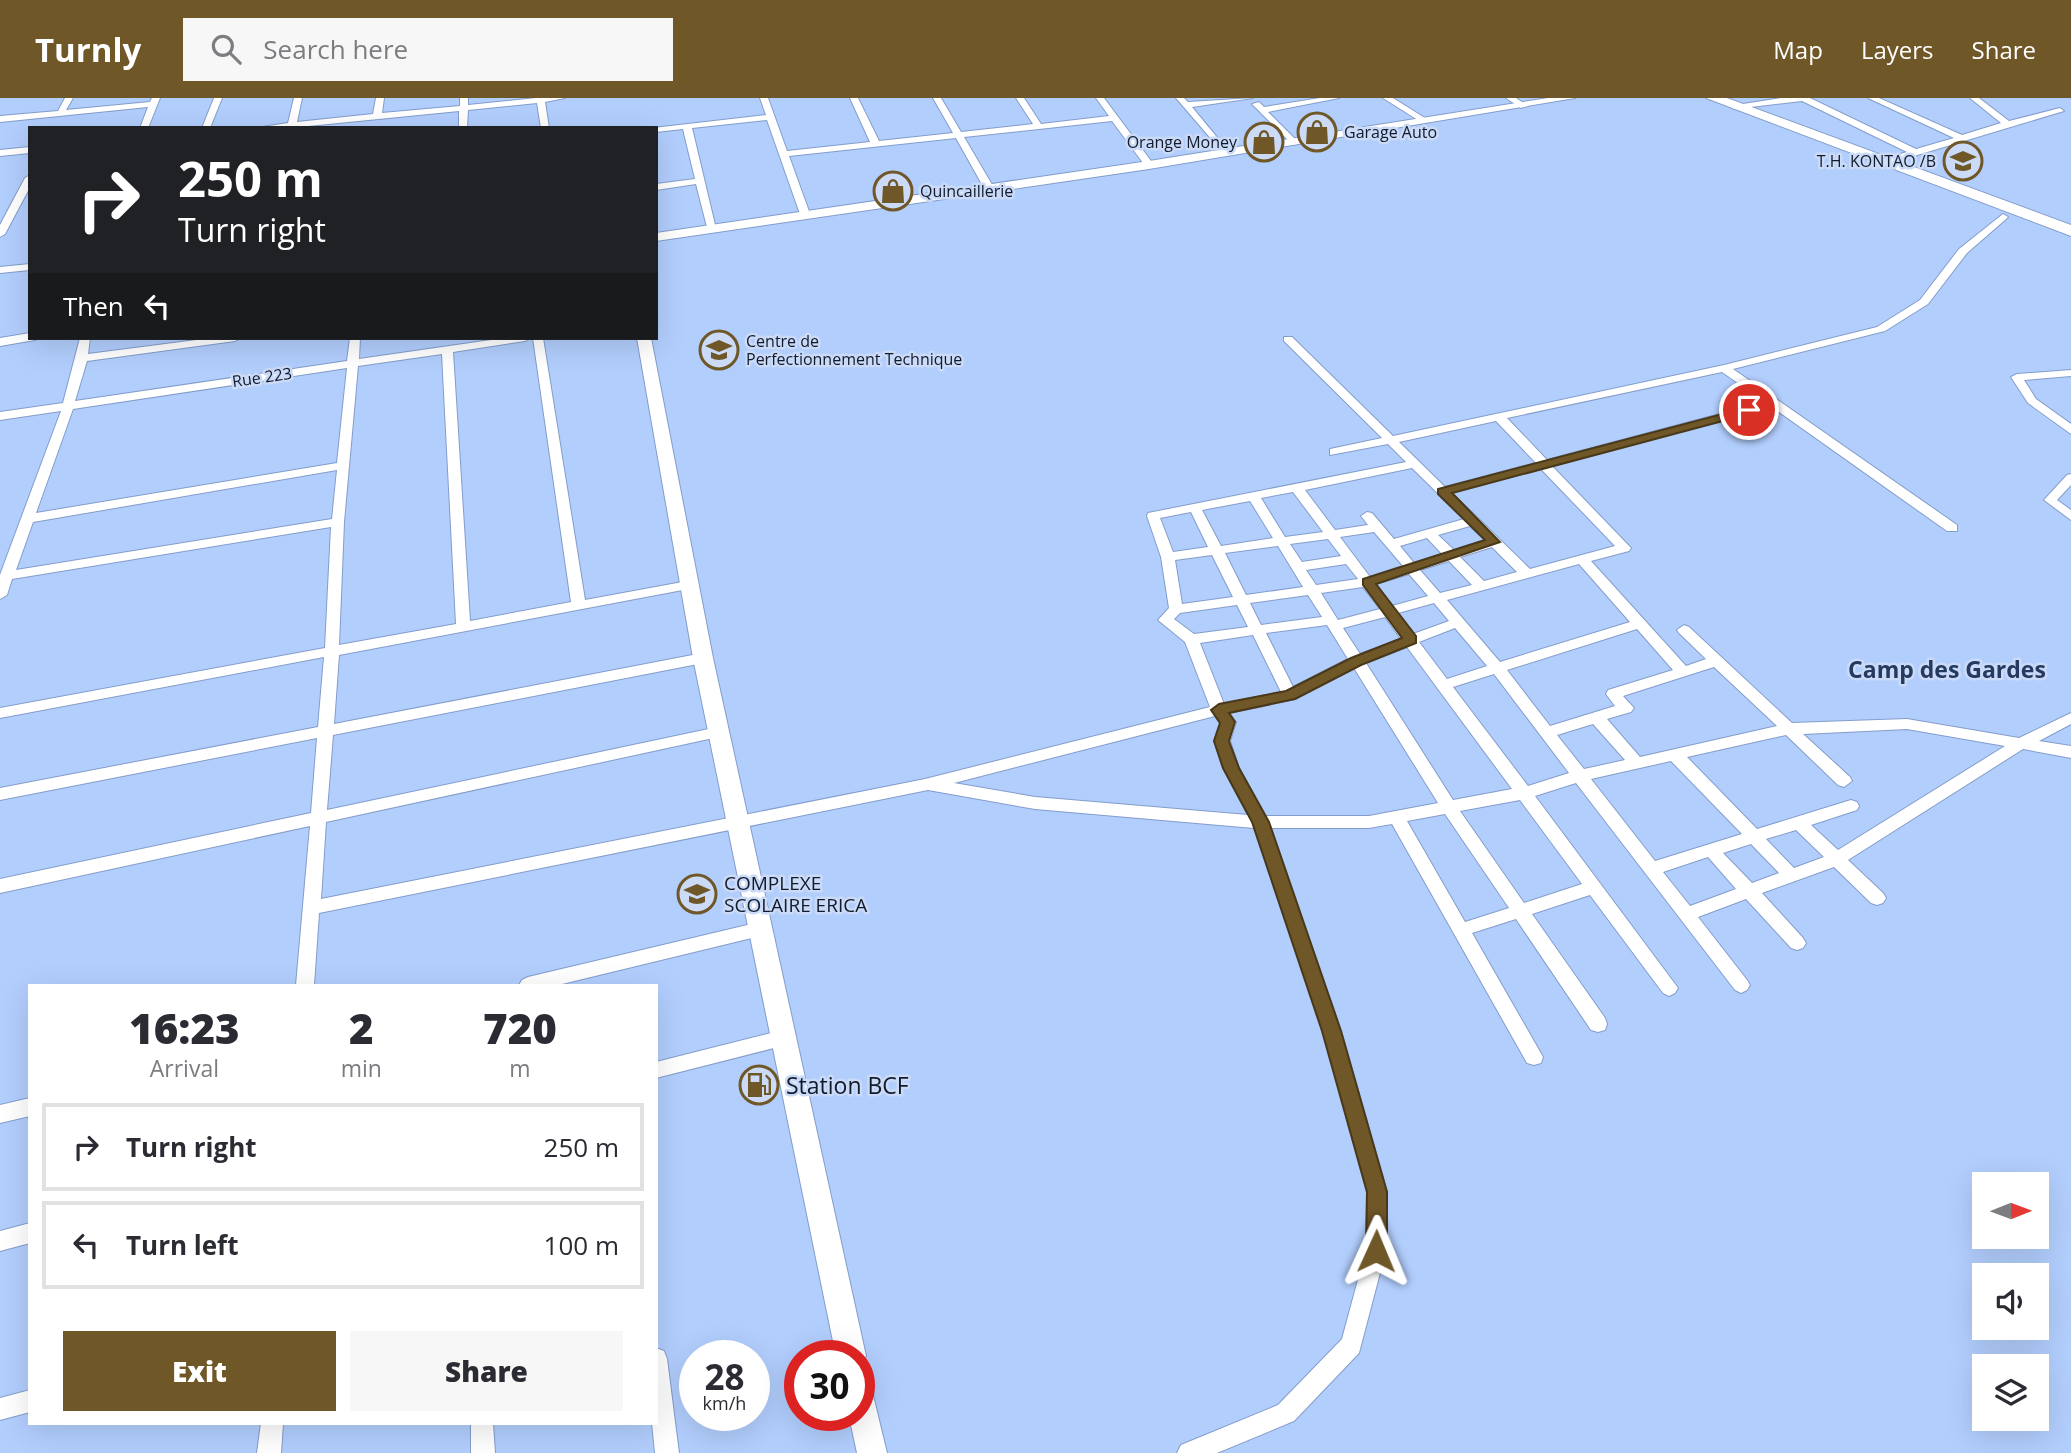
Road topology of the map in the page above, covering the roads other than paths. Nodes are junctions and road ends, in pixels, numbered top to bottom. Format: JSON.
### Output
{"nodes":[{"id":1,"x":69,"y":98,"type":"edge"},
{"id":2,"x":218,"y":98,"type":"edge"},
{"id":3,"x":298,"y":98,"type":"edge"},
{"id":4,"x":380,"y":98,"type":"edge"},
{"id":5,"x":561,"y":98,"type":"edge"},
{"id":6,"x":764,"y":98,"type":"edge"},
{"id":7,"x":854,"y":98,"type":"edge"},
{"id":8,"x":937,"y":98,"type":"edge"},
{"id":9,"x":1020,"y":98,"type":"edge"},
{"id":10,"x":1100,"y":98,"type":"edge"},
{"id":11,"x":1249,"y":98,"type":"edge"},
{"id":12,"x":1335,"y":98,"type":"edge"},
{"id":13,"x":1387,"y":98,"type":"edge"},
{"id":14,"x":1510,"y":98,"type":"edge"},
{"id":15,"x":1569,"y":98,"type":"edge"},
{"id":16,"x":1714,"y":98,"type":"edge"},
{"id":17,"x":1803,"y":98,"type":"edge"},
{"id":18,"x":1872,"y":98,"type":"edge"},
{"id":19,"x":1974,"y":98,"type":"edge"},
{"id":20,"x":541,"y":100,"type":"junction"},
{"id":21,"x":155,"y":101,"type":"edge"},
{"id":22,"x":1183,"y":101,"type":"edge"},
{"id":23,"x":464,"y":103,"type":"edge"},
{"id":24,"x":1524,"y":106,"type":"junction"},
{"id":25,"x":1734,"y":106,"type":"junction"},
{"id":26,"x":1262,"y":110,"type":"junction"},
{"id":27,"x":2060,"y":111,"type":"dead end"},
{"id":28,"x":60,"y":114,"type":"junction"},
{"id":29,"x":377,"y":116,"type":"junction"},
{"id":30,"x":770,"y":117,"type":"junction"},
{"id":31,"x":1116,"y":117,"type":"junction"},
{"id":32,"x":0,"y":119,"type":"edge"},
{"id":33,"x":1424,"y":120,"type":"junction"},
{"id":34,"x":292,"y":124,"type":"junction"},
{"id":35,"x":2007,"y":124,"type":"junction"},
{"id":36,"x":145,"y":126,"type":"edge"},
{"id":37,"x":207,"y":126,"type":"edge"},
{"id":38,"x":276,"y":126,"type":"edge"},
{"id":39,"x":463,"y":126,"type":"edge"},
{"id":40,"x":545,"y":126,"type":"edge"},
{"id":41,"x":687,"y":126,"type":"junction"},
{"id":42,"x":1039,"y":127,"type":"junction"},
{"id":43,"x":658,"y":129,"type":"edge"},
{"id":44,"x":958,"y":134,"type":"junction"},
{"id":45,"x":1962,"y":138,"type":"junction"},
{"id":46,"x":1293,"y":142,"type":"junction"},
{"id":47,"x":875,"y":143,"type":"junction"},
{"id":48,"x":28,"y":150,"type":"edge"},
{"id":49,"x":1225,"y":152,"type":"junction"},
{"id":50,"x":1913,"y":152,"type":"junction"},
{"id":51,"x":0,"y":153,"type":"edge"},
{"id":52,"x":784,"y":154,"type":"junction"},
{"id":53,"x":1884,"y":162,"type":"junction"},
{"id":54,"x":1149,"y":165,"type":"junction"},
{"id":55,"x":700,"y":181,"type":"junction"},
{"id":56,"x":28,"y":182,"type":"edge"},
{"id":57,"x":658,"y":187,"type":"edge"},
{"id":58,"x":989,"y":188,"type":"junction"},
{"id":59,"x":805,"y":214,"type":"junction"},
{"id":60,"x":2003,"y":216,"type":"dead end"},
{"id":61,"x":711,"y":229,"type":"junction"},
{"id":62,"x":2071,"y":231,"type":"edge"},
{"id":63,"x":0,"y":234,"type":"edge"},
{"id":64,"x":658,"y":237,"type":"edge"},
{"id":65,"x":28,"y":267,"type":"edge"},
{"id":66,"x":0,"y":270,"type":"edge"},
{"id":67,"x":28,"y":337,"type":"edge"},
{"id":68,"x":1288,"y":339,"type":"dead end"},
{"id":69,"x":85,"y":340,"type":"edge"},
{"id":70,"x":220,"y":340,"type":"edge"},
{"id":71,"x":355,"y":340,"type":"edge"},
{"id":72,"x":511,"y":340,"type":"edge"},
{"id":73,"x":538,"y":340,"type":"edge"},
{"id":74,"x":644,"y":340,"type":"edge"},
{"id":75,"x":0,"y":342,"type":"edge"},
{"id":76,"x":447,"y":349,"type":"junction"},
{"id":77,"x":82,"y":358,"type":"junction"},
{"id":78,"x":353,"y":363,"type":"junction"},
{"id":79,"x":1724,"y":368,"type":"junction"},
{"id":80,"x":2071,"y":373,"type":"edge"},
{"id":81,"x":1774,"y":403,"type":"junction"},
{"id":82,"x":68,"y":406,"type":"junction"},
{"id":83,"x":1497,"y":415,"type":"junction"},
{"id":84,"x":0,"y":416,"type":"edge"},
{"id":85,"x":2071,"y":430,"type":"edge"},
{"id":86,"x":1390,"y":439,"type":"junction"},
{"id":87,"x":1334,"y":452,"type":"dead end"},
{"id":88,"x":1415,"y":464,"type":"junction"},
{"id":89,"x":1544,"y":465,"type":"junction"},
{"id":90,"x":345,"y":466,"type":"junction"},
{"id":91,"x":2071,"y":478,"type":"edge"},
{"id":92,"x":1297,"y":488,"type":"junction"},
{"id":93,"x":1443,"y":491,"type":"junction"},
{"id":94,"x":1253,"y":496,"type":"junction"},
{"id":95,"x":1195,"y":508,"type":"junction"},
{"id":96,"x":2071,"y":516,"type":"edge"},
{"id":97,"x":26,"y":519,"type":"junction"},
{"id":98,"x":1472,"y":521,"type":"junction"},
{"id":99,"x":338,"y":522,"type":"junction"},
{"id":100,"x":1952,"y":528,"type":"dead end"},
{"id":101,"x":1332,"y":534,"type":"junction"},
{"id":102,"x":1430,"y":534,"type":"junction"},
{"id":103,"x":1281,"y":541,"type":"junction"},
{"id":104,"x":1494,"y":542,"type":"junction"},
{"id":105,"x":1392,"y":544,"type":"junction"},
{"id":106,"x":1217,"y":550,"type":"junction"},
{"id":107,"x":1452,"y":556,"type":"junction"},
{"id":108,"x":1168,"y":557,"type":"junction"},
{"id":109,"x":1350,"y":558,"type":"junction"},
{"id":110,"x":1582,"y":559,"type":"junction"},
{"id":111,"x":1298,"y":568,"type":"junction"},
{"id":112,"x":1413,"y":568,"type":"junction"},
{"id":113,"x":1527,"y":574,"type":"junction"},
{"id":114,"x":6,"y":576,"type":"junction"},
{"id":115,"x":1368,"y":582,"type":"junction"},
{"id":116,"x":688,"y":585,"type":"junction"},
{"id":117,"x":1482,"y":587,"type":"junction"},
{"id":118,"x":1313,"y":592,"type":"junction"},
{"id":119,"x":0,"y":595,"type":"edge"},
{"id":120,"x":1438,"y":598,"type":"junction"},
{"id":121,"x":1243,"y":602,"type":"junction"},
{"id":122,"x":579,"y":606,"type":"junction"},
{"id":123,"x":1175,"y":609,"type":"junction"},
{"id":124,"x":1389,"y":611,"type":"junction"},
{"id":125,"x":1459,"y":622,"type":"junction"},
{"id":126,"x":1332,"y":623,"type":"junction"},
{"id":127,"x":1639,"y":624,"type":"junction"},
{"id":128,"x":463,"y":626,"type":"junction"},
{"id":129,"x":1256,"y":629,"type":"junction"},
{"id":130,"x":1684,"y":630,"type":"dead end"},
{"id":131,"x":1191,"y":639,"type":"junction"},
{"id":132,"x":1410,"y":640,"type":"junction"},
{"id":133,"x":332,"y":652,"type":"junction"},
{"id":134,"x":703,"y":658,"type":"junction"},
{"id":135,"x":1356,"y":661,"type":"junction"},
{"id":136,"x":1717,"y":661,"type":"junction"},
{"id":137,"x":1497,"y":668,"type":"junction"},
{"id":138,"x":1683,"y":673,"type":"junction"},
{"id":139,"x":1443,"y":685,"type":"junction"},
{"id":140,"x":1290,"y":695,"type":"junction"},
{"id":141,"x":1219,"y":710,"type":"junction"},
{"id":142,"x":0,"y":713,"type":"edge"},
{"id":143,"x":1596,"y":717,"type":"junction"},
{"id":144,"x":2071,"y":718,"type":"edge"},
{"id":145,"x":1788,"y":729,"type":"junction"},
{"id":146,"x":325,"y":731,"type":"junction"},
{"id":147,"x":718,"y":732,"type":"junction"},
{"id":148,"x":1546,"y":733,"type":"junction"},
{"id":149,"x":2022,"y":743,"type":"junction"},
{"id":150,"x":2071,"y":752,"type":"edge"},
{"id":151,"x":1674,"y":754,"type":"junction"},
{"id":152,"x":1636,"y":763,"type":"junction"},
{"id":153,"x":1579,"y":776,"type":"junction"},
{"id":154,"x":1844,"y":781,"type":"dead end"},
{"id":155,"x":925,"y":785,"type":"junction"},
{"id":156,"x":1524,"y":793,"type":"junction"},
{"id":157,"x":0,"y":794,"type":"edge"},
{"id":158,"x":1850,"y":806,"type":"dead end"},
{"id":159,"x":1450,"y":807,"type":"junction"},
{"id":160,"x":1396,"y":817,"type":"junction"},
{"id":161,"x":318,"y":818,"type":"junction"},
{"id":162,"x":1261,"y":822,"type":"junction"},
{"id":163,"x":1799,"y":822,"type":"junction"},
{"id":164,"x":737,"y":823,"type":"junction"},
{"id":165,"x":1754,"y":837,"type":"junction"},
{"id":166,"x":1711,"y":850,"type":"junction"},
{"id":167,"x":1837,"y":859,"type":"junction"},
{"id":168,"x":1651,"y":869,"type":"junction"},
{"id":169,"x":1792,"y":876,"type":"junction"},
{"id":170,"x":0,"y":886,"type":"edge"},
{"id":171,"x":1594,"y":887,"type":"junction"},
{"id":172,"x":1749,"y":892,"type":"junction"},
{"id":173,"x":1877,"y":898,"type":"dead end"},
{"id":174,"x":311,"y":908,"type":"junction"},
{"id":175,"x":1522,"y":910,"type":"junction"},
{"id":176,"x":1686,"y":914,"type":"junction"},
{"id":177,"x":760,"y":929,"type":"junction"},
{"id":178,"x":1461,"y":930,"type":"junction"},
{"id":179,"x":1797,"y":943,"type":"dead end"},
{"id":180,"x":305,"y":984,"type":"edge"},
{"id":181,"x":532,"y":984,"type":"edge"},
{"id":182,"x":1741,"y":985,"type":"dead end"},
{"id":183,"x":1669,"y":988,"type":"dead end"},
{"id":184,"x":1598,"y":1024,"type":"dead end"},
{"id":185,"x":783,"y":1038,"type":"junction"},
{"id":186,"x":1534,"y":1057,"type":"dead end"},
{"id":187,"x":658,"y":1069,"type":"edge"},
{"id":188,"x":28,"y":1107,"type":"edge"},
{"id":189,"x":0,"y":1114,"type":"edge"},
{"id":190,"x":28,"y":1234,"type":"edge"},
{"id":191,"x":0,"y":1241,"type":"edge"},
{"id":192,"x":848,"y":1340,"type":"edge"},
{"id":193,"x":658,"y":1376,"type":"edge"},
{"id":194,"x":28,"y":1402,"type":"edge"},
{"id":195,"x":0,"y":1409,"type":"edge"},
{"id":196,"x":272,"y":1425,"type":"edge"},
{"id":197,"x":482,"y":1425,"type":"edge"},
{"id":198,"x":867,"y":1431,"type":"edge"},
{"id":199,"x":269,"y":1453,"type":"edge"},
{"id":200,"x":483,"y":1453,"type":"edge"},
{"id":201,"x":667,"y":1453,"type":"edge"},
{"id":202,"x":872,"y":1453,"type":"edge"},
{"id":203,"x":1189,"y":1453,"type":"edge"}],
"edges":[{"from":1,"to":28,"type":"street"},
{"from":2,"to":37,"type":"street"},
{"from":3,"to":34,"type":"street"},
{"from":4,"to":29,"type":"street"},
{"from":5,"to":20,"type":"street"},
{"from":6,"to":30,"type":"street"},
{"from":7,"to":47,"type":"street"},
{"from":8,"to":44,"type":"street"},
{"from":9,"to":42,"type":"street"},
{"from":10,"to":31,"type":"street"},
{"from":11,"to":22,"type":"street"},
{"from":11,"to":26,"type":"street"},
{"from":12,"to":26,"type":"street"},
{"from":13,"to":33,"type":"street"},
{"from":14,"to":24,"type":"street"},
{"from":15,"to":24,"type":"street"},
{"from":16,"to":25,"type":"highway"},
{"from":17,"to":25,"type":"street"},
{"from":17,"to":50,"type":"street"},
{"from":18,"to":45,"type":"street"},
{"from":19,"to":35,"type":"street"},
{"from":20,"to":23,"type":"street"},
{"from":20,"to":40,"type":"street"},
{"from":21,"to":28,"type":"street"},
{"from":21,"to":36,"type":"street"},
{"from":22,"to":49,"type":"street"},
{"from":23,"to":29,"type":"street"},
{"from":23,"to":39,"type":"street"},
{"from":24,"to":33,"type":"street"},
{"from":25,"to":53,"type":"highway"},
{"from":26,"to":46,"type":"street"},
{"from":27,"to":35,"type":"street"},
{"from":28,"to":32,"type":"street"},
{"from":29,"to":34,"type":"street"},
{"from":30,"to":41,"type":"street"},
{"from":30,"to":52,"type":"street"},
{"from":31,"to":42,"type":"street"},
{"from":31,"to":54,"type":"street"},
{"from":33,"to":46,"type":"street"},
{"from":34,"to":38,"type":"street"},
{"from":35,"to":45,"type":"street"},
{"from":41,"to":43,"type":"street"},
{"from":41,"to":55,"type":"street"},
{"from":42,"to":44,"type":"street"},
{"from":44,"to":47,"type":"street"},
{"from":44,"to":58,"type":"street"},
{"from":45,"to":50,"type":"street"},
{"from":46,"to":49,"type":"street"},
{"from":47,"to":52,"type":"street"},
{"from":48,"to":51,"type":"street"},
{"from":49,"to":54,"type":"street"},
{"from":50,"to":53,"type":"street"},
{"from":52,"to":59,"type":"street"},
{"from":53,"to":62,"type":"highway"},
{"from":54,"to":58,"type":"street"},
{"from":55,"to":57,"type":"street"},
{"from":55,"to":61,"type":"street"},
{"from":56,"to":63,"type":"street"},
{"from":58,"to":59,"type":"street"},
{"from":59,"to":61,"type":"street"},
{"from":60,"to":79,"type":"street"},
{"from":61,"to":64,"type":"street"},
{"from":65,"to":66,"type":"street"},
{"from":67,"to":75,"type":"street"},
{"from":68,"to":86,"type":"street"},
{"from":69,"to":77,"type":"street"},
{"from":70,"to":77,"type":"street"},
{"from":71,"to":78,"type":"street"},
{"from":72,"to":76,"type":"street","name":"Rue 223"},
{"from":73,"to":122,"type":"street"},
{"from":74,"to":116,"type":"street"},
{"from":76,"to":78,"type":"street","name":"Rue 223"},
{"from":76,"to":128,"type":"street"},
{"from":77,"to":82,"type":"street"},
{"from":78,"to":82,"type":"street","name":"Rue 223"},
{"from":78,"to":90,"type":"street"},
{"from":79,"to":81,"type":"street"},
{"from":79,"to":83,"type":"street"},
{"from":80,"to":85,"type":"street"},
{"from":81,"to":89,"type":"street"},
{"from":81,"to":100,"type":"street"},
{"from":82,"to":84,"type":"street","name":"Rue 223"},
{"from":82,"to":97,"type":"street"},
{"from":83,"to":86,"type":"street"},
{"from":83,"to":89,"type":"street"},
{"from":86,"to":87,"type":"street"},
{"from":86,"to":88,"type":"street"},
{"from":88,"to":92,"type":"street"},
{"from":88,"to":93,"type":"street"},
{"from":89,"to":93,"type":"street"},
{"from":89,"to":110,"type":"street"},
{"from":90,"to":97,"type":"street"},
{"from":90,"to":99,"type":"street"},
{"from":91,"to":96,"type":"street"},
{"from":92,"to":94,"type":"street"},
{"from":92,"to":101,"type":"street"},
{"from":93,"to":98,"type":"street"},
{"from":94,"to":95,"type":"street"},
{"from":94,"to":103,"type":"street"},
{"from":95,"to":106,"type":"street"},
{"from":95,"to":108,"type":"street"},
{"from":97,"to":114,"type":"street"},
{"from":98,"to":102,"type":"street"},
{"from":98,"to":104,"type":"street"},
{"from":99,"to":114,"type":"street"},
{"from":99,"to":133,"type":"street"},
{"from":101,"to":103,"type":"street"},
{"from":101,"to":105,"type":"street"},
{"from":101,"to":109,"type":"street"},
{"from":102,"to":105,"type":"street"},
{"from":102,"to":107,"type":"street"},
{"from":103,"to":106,"type":"street"},
{"from":103,"to":111,"type":"street"},
{"from":104,"to":107,"type":"street"},
{"from":104,"to":113,"type":"street"},
{"from":105,"to":112,"type":"street"},
{"from":106,"to":108,"type":"street"},
{"from":106,"to":121,"type":"street"},
{"from":107,"to":112,"type":"street"},
{"from":107,"to":117,"type":"street"},
{"from":108,"to":123,"type":"street"},
{"from":109,"to":111,"type":"street"},
{"from":109,"to":115,"type":"street"},
{"from":110,"to":113,"type":"street"},
{"from":110,"to":127,"type":"street"},
{"from":111,"to":118,"type":"street"},
{"from":112,"to":115,"type":"street"},
{"from":112,"to":120,"type":"street"},
{"from":113,"to":117,"type":"street"},
{"from":114,"to":119,"type":"street"},
{"from":115,"to":118,"type":"street"},
{"from":115,"to":124,"type":"street"},
{"from":116,"to":122,"type":"street"},
{"from":116,"to":134,"type":"street"},
{"from":117,"to":120,"type":"street"},
{"from":118,"to":121,"type":"street"},
{"from":118,"to":126,"type":"street"},
{"from":120,"to":124,"type":"street"},
{"from":120,"to":125,"type":"street"},
{"from":121,"to":123,"type":"street"},
{"from":121,"to":129,"type":"street"},
{"from":122,"to":128,"type":"street"},
{"from":123,"to":131,"type":"street"},
{"from":124,"to":126,"type":"street"},
{"from":124,"to":132,"type":"street"},
{"from":125,"to":132,"type":"street"},
{"from":125,"to":137,"type":"street"},
{"from":126,"to":129,"type":"street"},
{"from":126,"to":135,"type":"street"},
{"from":127,"to":137,"type":"street"},
{"from":127,"to":138,"type":"street"},
{"from":128,"to":133,"type":"street"},
{"from":129,"to":131,"type":"street"},
{"from":129,"to":140,"type":"street"},
{"from":130,"to":136,"type":"street"},
{"from":131,"to":141,"type":"street"},
{"from":132,"to":135,"type":"street"},
{"from":132,"to":139,"type":"street"},
{"from":133,"to":142,"type":"street"},
{"from":133,"to":146,"type":"street"},
{"from":134,"to":146,"type":"street"},
{"from":134,"to":147,"type":"street"},
{"from":135,"to":140,"type":"street"},
{"from":135,"to":159,"type":"street"},
{"from":136,"to":138,"type":"street"},
{"from":136,"to":145,"type":"street"},
{"from":137,"to":139,"type":"street"},
{"from":137,"to":148,"type":"street"},
{"from":138,"to":143,"type":"street"},
{"from":139,"to":156,"type":"street"},
{"from":140,"to":141,"type":"street"},
{"from":141,"to":155,"type":"street"},
{"from":141,"to":162,"type":"street"},
{"from":143,"to":148,"type":"street"},
{"from":143,"to":152,"type":"street"},
{"from":144,"to":149,"type":"street"},
{"from":145,"to":149,"type":"street"},
{"from":145,"to":151,"type":"street"},
{"from":145,"to":154,"type":"street"},
{"from":146,"to":157,"type":"street"},
{"from":146,"to":161,"type":"street"},
{"from":147,"to":161,"type":"street"},
{"from":147,"to":164,"type":"street"},
{"from":148,"to":153,"type":"street"},
{"from":149,"to":150,"type":"street"},
{"from":149,"to":167,"type":"street"},
{"from":151,"to":152,"type":"street"},
{"from":151,"to":165,"type":"street"},
{"from":152,"to":153,"type":"street"},
{"from":153,"to":156,"type":"street"},
{"from":153,"to":168,"type":"street"},
{"from":155,"to":162,"type":"street"},
{"from":155,"to":164,"type":"street"},
{"from":156,"to":159,"type":"street"},
{"from":156,"to":171,"type":"street"},
{"from":158,"to":163,"type":"street"},
{"from":159,"to":160,"type":"street"},
{"from":159,"to":175,"type":"street"},
{"from":160,"to":162,"type":"street"},
{"from":160,"to":178,"type":"street"},
{"from":161,"to":170,"type":"street"},
{"from":161,"to":174,"type":"street"},
{"from":162,"to":203,"type":"street"},
{"from":163,"to":165,"type":"street"},
{"from":163,"to":167,"type":"street"},
{"from":164,"to":174,"type":"street"},
{"from":164,"to":177,"type":"street"},
{"from":165,"to":166,"type":"street"},
{"from":165,"to":169,"type":"street"},
{"from":166,"to":168,"type":"street"},
{"from":166,"to":172,"type":"street"},
{"from":167,"to":169,"type":"street"},
{"from":167,"to":173,"type":"street"},
{"from":168,"to":176,"type":"street"},
{"from":169,"to":172,"type":"street"},
{"from":171,"to":175,"type":"street"},
{"from":171,"to":183,"type":"street"},
{"from":172,"to":176,"type":"street"},
{"from":172,"to":179,"type":"street"},
{"from":174,"to":180,"type":"street"},
{"from":175,"to":178,"type":"street"},
{"from":175,"to":184,"type":"street"},
{"from":176,"to":182,"type":"street"},
{"from":177,"to":181,"type":"street"},
{"from":177,"to":185,"type":"street"},
{"from":178,"to":186,"type":"street"},
{"from":185,"to":187,"type":"street"},
{"from":185,"to":192,"type":"street"},
{"from":188,"to":189,"type":"street"},
{"from":190,"to":191,"type":"street"},
{"from":193,"to":201,"type":"street"},
{"from":194,"to":195,"type":"street"},
{"from":196,"to":199,"type":"street"},
{"from":197,"to":200,"type":"street"},
{"from":198,"to":202,"type":"street"}]}
